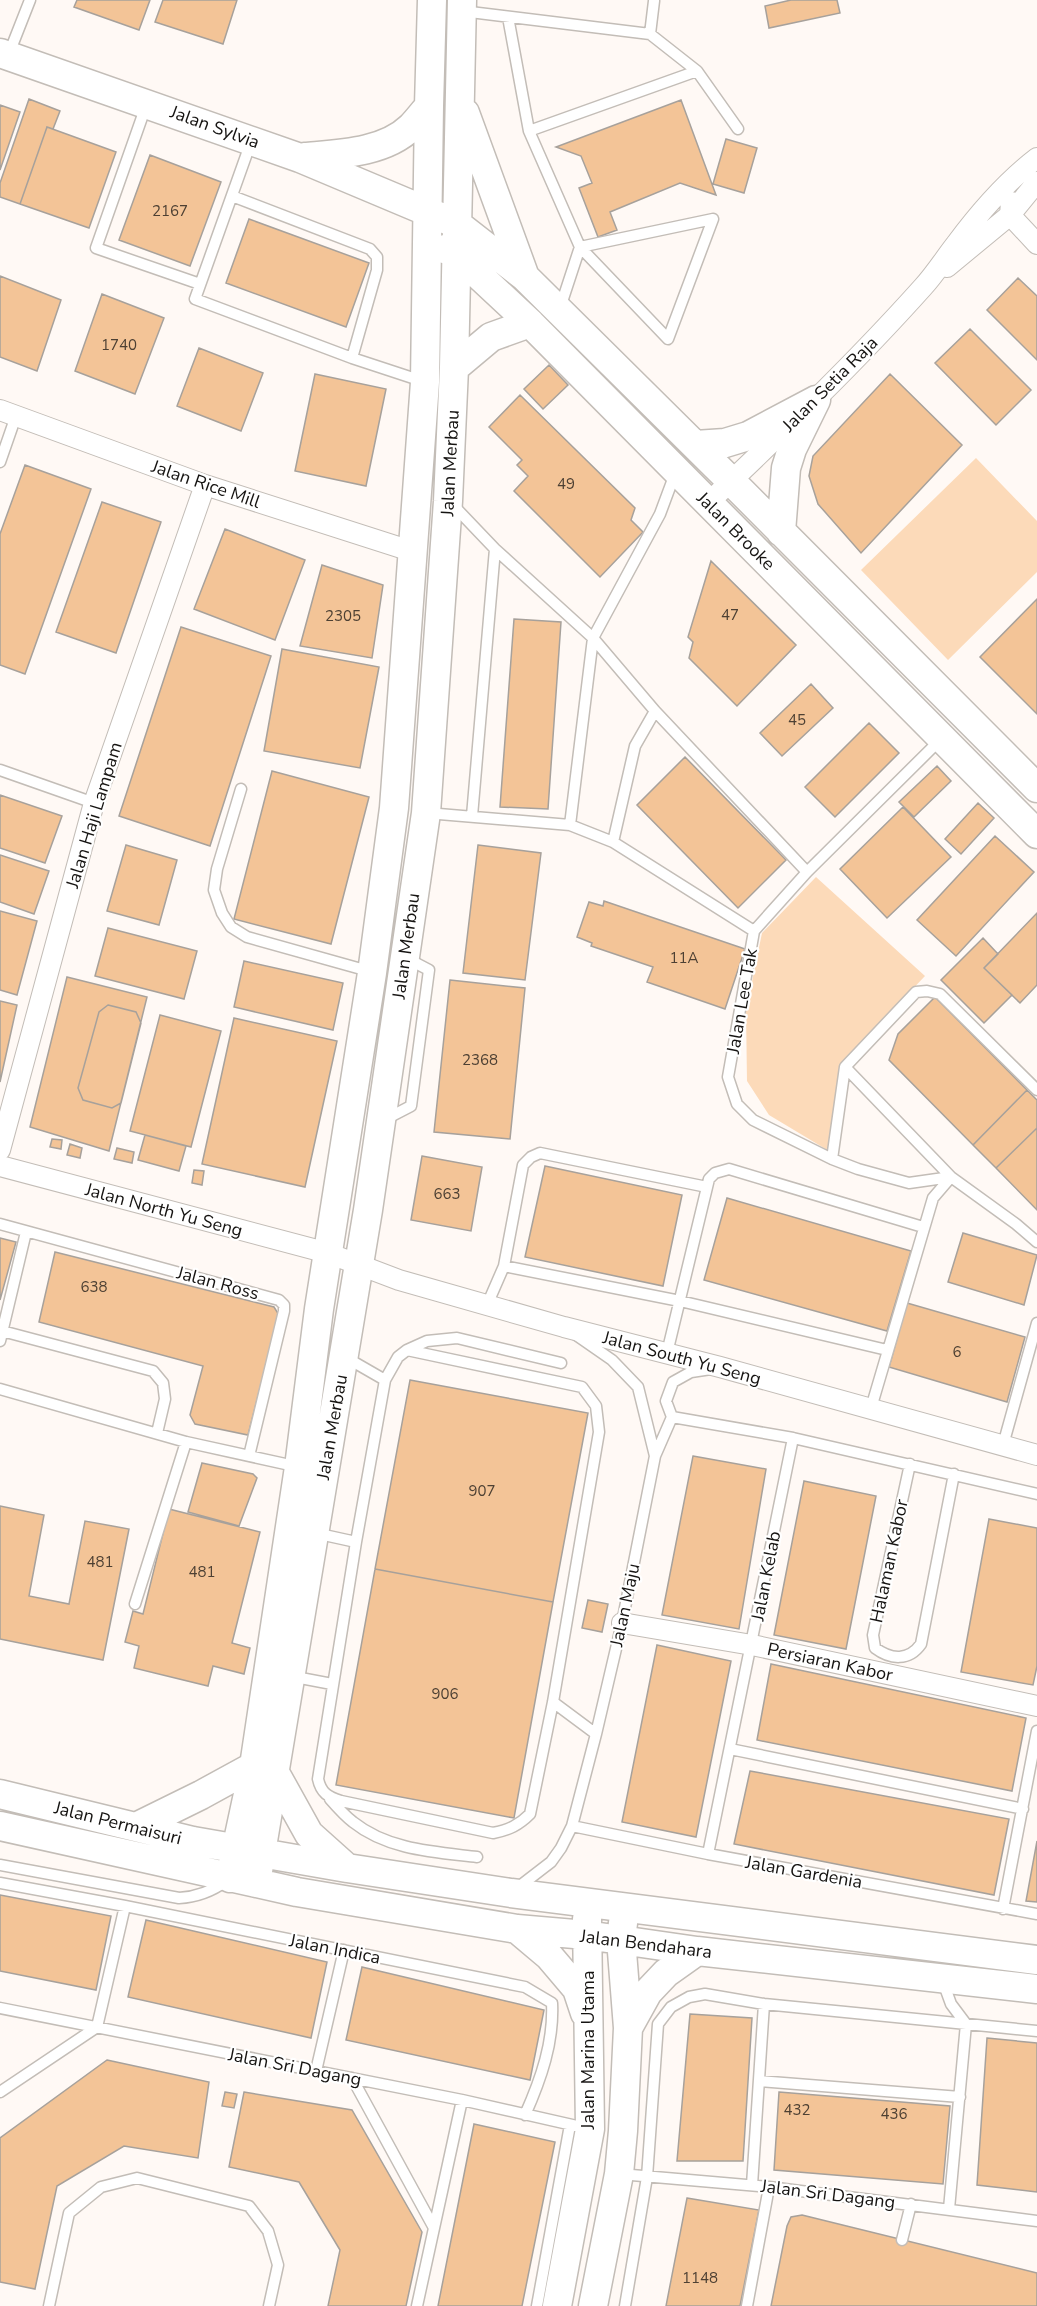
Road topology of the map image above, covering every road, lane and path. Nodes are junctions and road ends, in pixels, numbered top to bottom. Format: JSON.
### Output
{"nodes":[{"id":1,"x":30,"y":0,"type":"edge"},
{"id":2,"x":432,"y":0,"type":"edge"},
{"id":3,"x":654,"y":1,"type":"edge"},
{"id":4,"x":462,"y":6,"type":"edge"},
{"id":5,"x":508,"y":17,"type":"junction"},
{"id":6,"x":650,"y":33,"type":"junction"},
{"id":7,"x":4,"y":55,"type":"edge"},
{"id":8,"x":697,"y":71,"type":"junction"},
{"id":9,"x":459,"y":97,"type":"junction"},
{"id":10,"x":147,"y":103,"type":"junction"},
{"id":11,"x":429,"y":106,"type":"junction"},
{"id":12,"x":738,"y":129,"type":"dead end"},
{"id":13,"x":529,"y":131,"type":"junction"},
{"id":14,"x":251,"y":140,"type":"junction"},
{"id":15,"x":300,"y":158,"type":"junction"},
{"id":16,"x":1033,"y":169,"type":"edge"},
{"id":17,"x":232,"y":196,"type":"junction"},
{"id":18,"x":427,"y":211,"type":"junction"},
{"id":19,"x":1010,"y":215,"type":"junction"},
{"id":20,"x":457,"y":224,"type":"junction"},
{"id":21,"x":426,"y":241,"type":"junction"},
{"id":22,"x":958,"y":241,"type":"junction"},
{"id":23,"x":1037,"y":244,"type":"edge"},
{"id":24,"x":580,"y":247,"type":"junction"},
{"id":25,"x":456,"y":254,"type":"junction"},
{"id":26,"x":525,"y":278,"type":"junction"},
{"id":27,"x":200,"y":284,"type":"junction"},
{"id":28,"x":926,"y":284,"type":"junction"},
{"id":29,"x":559,"y":312,"type":"junction"},
{"id":30,"x":530,"y":323,"type":"junction"},
{"id":31,"x":352,"y":358,"type":"junction"},
{"id":32,"x":454,"y":368,"type":"junction"},
{"id":33,"x":425,"y":382,"type":"junction"},
{"id":34,"x":816,"y":400,"type":"junction"},
{"id":35,"x":8,"y":413,"type":"edge"},
{"id":36,"x":695,"y":445,"type":"junction"},
{"id":37,"x":0,"y":462,"type":"edge"},
{"id":38,"x":676,"y":471,"type":"junction"},
{"id":39,"x":731,"y":481,"type":"junction"},
{"id":40,"x":205,"y":485,"type":"junction"},
{"id":41,"x":448,"y":501,"type":"junction"},
{"id":42,"x":708,"y":503,"type":"junction"},
{"id":43,"x":781,"y":532,"type":"junction"},
{"id":44,"x":495,"y":549,"type":"junction"},
{"id":45,"x":414,"y":552,"type":"junction"},
{"id":46,"x":593,"y":638,"type":"junction"},
{"id":47,"x":655,"y":711,"type":"junction"},
{"id":48,"x":942,"y":738,"type":"junction"},
{"id":49,"x":0,"y":770,"type":"edge"},
{"id":50,"x":1037,"y":788,"type":"edge"},
{"id":51,"x":240,"y":789,"type":"dead end"},
{"id":52,"x":94,"y":803,"type":"junction"},
{"id":53,"x":426,"y":813,"type":"junction"},
{"id":54,"x":472,"y":816,"type":"junction"},
{"id":55,"x":570,"y":825,"type":"junction"},
{"id":56,"x":1037,"y":834,"type":"edge"},
{"id":57,"x":613,"y":842,"type":"junction"},
{"id":58,"x":807,"y":872,"type":"junction"},
{"id":59,"x":754,"y":931,"type":"junction"},
{"id":60,"x":372,"y":973,"type":"junction"},
{"id":61,"x":844,"y":1067,"type":"junction"},
{"id":62,"x":1037,"y":1090,"type":"edge"},
{"id":63,"x":0,"y":1149,"type":"edge"},
{"id":64,"x":361,"y":1150,"type":"junction"},
{"id":65,"x":832,"y":1159,"type":"junction"},
{"id":66,"x":0,"y":1166,"type":"edge"},
{"id":67,"x":951,"y":1177,"type":"junction"},
{"id":68,"x":707,"y":1187,"type":"junction"},
{"id":69,"x":0,"y":1224,"type":"edge"},
{"id":70,"x":923,"y":1227,"type":"junction"},
{"id":71,"x":26,"y":1232,"type":"junction"},
{"id":72,"x":1037,"y":1242,"type":"edge"},
{"id":73,"x":328,"y":1253,"type":"junction"},
{"id":74,"x":360,"y":1265,"type":"junction"},
{"id":75,"x":504,"y":1266,"type":"junction"},
{"id":76,"x":680,"y":1301,"type":"junction"},
{"id":77,"x":487,"y":1305,"type":"junction"},
{"id":78,"x":1037,"y":1323,"type":"edge"},
{"id":79,"x":564,"y":1327,"type":"junction"},
{"id":80,"x":1,"y":1336,"type":"edge"},
{"id":81,"x":407,"y":1350,"type":"junction"},
{"id":82,"x":887,"y":1350,"type":"junction"},
{"id":83,"x":667,"y":1353,"type":"junction"},
{"id":84,"x":345,"y":1356,"type":"junction"},
{"id":85,"x":561,"y":1363,"type":"dead end"},
{"id":86,"x":720,"y":1367,"type":"junction"},
{"id":87,"x":385,"y":1380,"type":"junction"},
{"id":88,"x":0,"y":1389,"type":"edge"},
{"id":89,"x":871,"y":1408,"type":"junction"},
{"id":90,"x":672,"y":1417,"type":"junction"},
{"id":91,"x":157,"y":1433,"type":"junction"},
{"id":92,"x":794,"y":1438,"type":"junction"},
{"id":93,"x":186,"y":1442,"type":"junction"},
{"id":94,"x":1003,"y":1445,"type":"junction"},
{"id":95,"x":1037,"y":1455,"type":"edge"},
{"id":96,"x":249,"y":1456,"type":"junction"},
{"id":97,"x":655,"y":1456,"type":"junction"},
{"id":98,"x":910,"y":1464,"type":"junction"},
{"id":99,"x":299,"y":1467,"type":"junction"},
{"id":100,"x":954,"y":1474,"type":"junction"},
{"id":101,"x":1037,"y":1494,"type":"edge"},
{"id":102,"x":313,"y":1533,"type":"junction"},
{"id":103,"x":356,"y":1542,"type":"junction"},
{"id":104,"x":135,"y":1604,"type":"dead end"},
{"id":105,"x":622,"y":1623,"type":"junction"},
{"id":106,"x":752,"y":1645,"type":"junction"},
{"id":107,"x":290,"y":1676,"type":"junction"},
{"id":108,"x":332,"y":1684,"type":"junction"},
{"id":109,"x":553,"y":1702,"type":"junction"},
{"id":110,"x":1037,"y":1706,"type":"edge"},
{"id":111,"x":1037,"y":1731,"type":"edge"},
{"id":112,"x":596,"y":1734,"type":"junction"},
{"id":113,"x":730,"y":1749,"type":"junction"},
{"id":114,"x":264,"y":1768,"type":"junction"},
{"id":115,"x":0,"y":1794,"type":"edge"},
{"id":116,"x":327,"y":1797,"type":"junction"},
{"id":117,"x":1023,"y":1809,"type":"junction"},
{"id":118,"x":0,"y":1826,"type":"edge"},
{"id":119,"x":572,"y":1826,"type":"junction"},
{"id":120,"x":136,"y":1827,"type":"junction"},
{"id":121,"x":249,"y":1852,"type":"junction"},
{"id":122,"x":708,"y":1854,"type":"junction"},
{"id":123,"x":477,"y":1857,"type":"dead end"},
{"id":124,"x":0,"y":1865,"type":"edge"},
{"id":125,"x":347,"y":1868,"type":"junction"},
{"id":126,"x":243,"y":1881,"type":"junction"},
{"id":127,"x":0,"y":1883,"type":"edge"},
{"id":128,"x":511,"y":1893,"type":"junction"},
{"id":129,"x":589,"y":1901,"type":"junction"},
{"id":130,"x":125,"y":1906,"type":"junction"},
{"id":131,"x":625,"y":1906,"type":"junction"},
{"id":132,"x":1003,"y":1909,"type":"junction"},
{"id":133,"x":1037,"y":1914,"type":"edge"},
{"id":134,"x":517,"y":1929,"type":"junction"},
{"id":135,"x":586,"y":1935,"type":"junction"},
{"id":136,"x":621,"y":1939,"type":"junction"},
{"id":137,"x":345,"y":1950,"type":"junction"},
{"id":138,"x":697,"y":1951,"type":"junction"},
{"id":139,"x":1037,"y":1960,"type":"edge"},
{"id":140,"x":942,"y":1977,"type":"junction"},
{"id":141,"x":1037,"y":1989,"type":"edge"},
{"id":142,"x":764,"y":2004,"type":"junction"},
{"id":143,"x":0,"y":2008,"type":"edge"},
{"id":144,"x":966,"y":2024,"type":"junction"},
{"id":145,"x":97,"y":2026,"type":"junction"},
{"id":146,"x":589,"y":2026,"type":"junction"},
{"id":147,"x":628,"y":2028,"type":"junction"},
{"id":148,"x":1037,"y":2031,"type":"edge"},
{"id":149,"x":316,"y":2071,"type":"junction"},
{"id":150,"x":352,"y":2078,"type":"junction"},
{"id":151,"x":759,"y":2081,"type":"junction"},
{"id":152,"x":0,"y":2092,"type":"edge"},
{"id":153,"x":960,"y":2097,"type":"junction"},
{"id":154,"x":462,"y":2100,"type":"junction"},
{"id":155,"x":525,"y":2115,"type":"junction"},
{"id":156,"x":580,"y":2127,"type":"junction"},
{"id":157,"x":619,"y":2174,"type":"junction"},
{"id":158,"x":647,"y":2177,"type":"junction"},
{"id":159,"x":752,"y":2186,"type":"junction"},
{"id":160,"x":769,"y":2187,"type":"junction"},
{"id":161,"x":911,"y":2204,"type":"junction"},
{"id":162,"x":950,"y":2209,"type":"junction"},
{"id":163,"x":1037,"y":2220,"type":"edge"},
{"id":164,"x":434,"y":2228,"type":"junction"},
{"id":165,"x":902,"y":2240,"type":"dead end"},
{"id":166,"x":49,"y":2306,"type":"edge"},
{"id":167,"x":269,"y":2306,"type":"edge"},
{"id":168,"x":417,"y":2306,"type":"edge"},
{"id":169,"x":537,"y":2306,"type":"edge"},
{"id":170,"x":557,"y":2306,"type":"edge"},
{"id":171,"x":593,"y":2306,"type":"edge"},
{"id":172,"x":625,"y":2306,"type":"edge"},
{"id":173,"x":747,"y":2306,"type":"edge"}],
"edges":[{"from":1,"to":7,"type":"lane"},
{"from":2,"to":11,"type":"street","name":"Jalan Merbau"},
{"from":3,"to":6,"type":"lane"},
{"from":4,"to":5,"type":"lane"},
{"from":4,"to":9,"type":"street","name":"Jalan Merbau"},
{"from":5,"to":6,"type":"lane"},
{"from":5,"to":13,"type":"lane"},
{"from":6,"to":8,"type":"lane"},
{"from":7,"to":10,"type":"street","name":"Jalan Sylvia"},
{"from":8,"to":12,"type":"lane"},
{"from":8,"to":13,"type":"lane"},
{"from":9,"to":20,"type":"street","name":"Jalan Merbau"},
{"from":9,"to":26,"type":"street"},
{"from":10,"to":14,"type":"street","name":"Jalan Sylvia"},
{"from":10,"to":27,"type":"lane"},
{"from":11,"to":15,"type":"street"},
{"from":11,"to":18,"type":"street","name":"Jalan Merbau"},
{"from":13,"to":24,"type":"lane"},
{"from":14,"to":15,"type":"street","name":"Jalan Sylvia"},
{"from":14,"to":17,"type":"lane"},
{"from":15,"to":18,"type":"street","name":"Jalan Sylvia"},
{"from":16,"to":19,"type":"street"},
{"from":16,"to":22,"type":"street","name":"Jalan Setia Raja"},
{"from":17,"to":27,"type":"lane"},
{"from":17,"to":31,"type":"lane"},
{"from":18,"to":20,"type":"street","name":"Jalan Sylvia"},
{"from":18,"to":21,"type":"street","name":"Jalan Merbau"},
{"from":19,"to":22,"type":"street"},
{"from":19,"to":23,"type":"street"},
{"from":19,"to":28,"type":"street","name":"Jalan Setia Raja"},
{"from":20,"to":25,"type":"street","name":"Jalan Merbau"},
{"from":20,"to":26,"type":"street","name":"Jalan Brooke"},
{"from":21,"to":25,"type":"street","name":"Jalan Brooke"},
{"from":21,"to":33,"type":"street","name":"Jalan Merbau"},
{"from":22,"to":28,"type":"street","name":"Jalan Setia Raja"},
{"from":24,"to":24,"type":"lane"},
{"from":24,"to":29,"type":"lane"},
{"from":25,"to":30,"type":"street","name":"Jalan Brooke"},
{"from":25,"to":32,"type":"street","name":"Jalan Merbau"},
{"from":26,"to":29,"type":"street","name":"Jalan Brooke"},
{"from":27,"to":31,"type":"lane"},
{"from":28,"to":34,"type":"street","name":"Jalan Setia Raja"},
{"from":29,"to":36,"type":"street","name":"Jalan Brooke"},
{"from":30,"to":32,"type":"street"},
{"from":30,"to":38,"type":"street","name":"Jalan Brooke"},
{"from":31,"to":33,"type":"lane"},
{"from":32,"to":41,"type":"street","name":"Jalan Merbau"},
{"from":33,"to":45,"type":"street","name":"Jalan Merbau"},
{"from":34,"to":36,"type":"street"},
{"from":34,"to":39,"type":"street","name":"Jalan Setia Raja"},
{"from":34,"to":43,"type":"street"},
{"from":35,"to":37,"type":"lane"},
{"from":35,"to":40,"type":"street","name":"Jalan Rice Mill"},
{"from":36,"to":39,"type":"street","name":"Jalan Brooke"},
{"from":38,"to":42,"type":"street","name":"Jalan Brooke"},
{"from":38,"to":46,"type":"lane"},
{"from":39,"to":42,"type":"street","name":"Jalan Setia Raja"},
{"from":39,"to":43,"type":"street","name":"Jalan Brooke"},
{"from":40,"to":45,"type":"street","name":"Jalan Rice Mill"},
{"from":40,"to":52,"type":"street","name":"Jalan Haji Lampam"},
{"from":41,"to":44,"type":"lane"},
{"from":41,"to":53,"type":"street","name":"Jalan Merbau"},
{"from":42,"to":48,"type":"street","name":"Jalan Brooke"},
{"from":43,"to":50,"type":"street","name":"Jalan Brooke"},
{"from":44,"to":46,"type":"lane"},
{"from":44,"to":54,"type":"lane"},
{"from":45,"to":60,"type":"street","name":"Jalan Merbau"},
{"from":46,"to":47,"type":"lane"},
{"from":46,"to":55,"type":"lane"},
{"from":47,"to":57,"type":"lane"},
{"from":47,"to":58,"type":"lane"},
{"from":48,"to":56,"type":"street","name":"Jalan Brooke"},
{"from":48,"to":58,"type":"lane","name":"Jalan Lee Tak"},
{"from":49,"to":52,"type":"lane"},
{"from":51,"to":60,"type":"lane"},
{"from":52,"to":63,"type":"street","name":"Jalan Haji Lampam"},
{"from":53,"to":54,"type":"lane"},
{"from":53,"to":64,"type":"street","name":"Jalan Merbau"},
{"from":54,"to":55,"type":"lane"},
{"from":55,"to":57,"type":"lane"},
{"from":57,"to":59,"type":"lane"},
{"from":58,"to":59,"type":"lane","name":"Jalan Lee Tak"},
{"from":59,"to":65,"type":"lane","name":"Jalan Lee Tak"},
{"from":60,"to":64,"type":"street","name":"Jalan Merbau"},
{"from":61,"to":62,"type":"lane"},
{"from":61,"to":65,"type":"lane"},
{"from":61,"to":67,"type":"lane"},
{"from":64,"to":73,"type":"street","name":"Jalan Merbau"},
{"from":64,"to":74,"type":"street","name":"Jalan Merbau"},
{"from":65,"to":67,"type":"lane","name":"Jalan Lee Tak"},
{"from":66,"to":73,"type":"street","name":"Jalan North Yu Seng"},
{"from":67,"to":70,"type":"lane"},
{"from":67,"to":72,"type":"lane"},
{"from":68,"to":70,"type":"lane"},
{"from":68,"to":75,"type":"lane"},
{"from":68,"to":76,"type":"lane"},
{"from":69,"to":71,"type":"lane","name":"Jalan Ross"},
{"from":70,"to":82,"type":"lane"},
{"from":71,"to":80,"type":"lane"},
{"from":71,"to":96,"type":"lane","name":"Jalan Ross"},
{"from":73,"to":74,"type":"street","name":"Jalan South Yu Seng"},
{"from":73,"to":99,"type":"street","name":"Jalan Merbau"},
{"from":74,"to":77,"type":"street","name":"Jalan South Yu Seng"},
{"from":74,"to":84,"type":"street","name":"Jalan Merbau"},
{"from":75,"to":76,"type":"lane"},
{"from":75,"to":77,"type":"lane"},
{"from":76,"to":82,"type":"lane"},
{"from":76,"to":83,"type":"lane"},
{"from":77,"to":79,"type":"street","name":"Jalan South Yu Seng"},
{"from":78,"to":94,"type":"lane"},
{"from":79,"to":83,"type":"street","name":"Jalan South Yu Seng"},
{"from":79,"to":97,"type":"lane","name":"Jalan Maju"},
{"from":80,"to":91,"type":"lane"},
{"from":81,"to":85,"type":"lane"},
{"from":81,"to":87,"type":"lane"},
{"from":81,"to":109,"type":"lane"},
{"from":82,"to":89,"type":"lane"},
{"from":83,"to":86,"type":"street","name":"Jalan South Yu Seng"},
{"from":84,"to":87,"type":"lane"},
{"from":84,"to":102,"type":"street","name":"Jalan Merbau"},
{"from":86,"to":89,"type":"street","name":"Jalan South Yu Seng"},
{"from":86,"to":90,"type":"lane"},
{"from":87,"to":103,"type":"lane"},
{"from":88,"to":91,"type":"lane"},
{"from":89,"to":94,"type":"street","name":"Jalan South Yu Seng"},
{"from":90,"to":92,"type":"lane"},
{"from":90,"to":97,"type":"lane"},
{"from":91,"to":93,"type":"lane"},
{"from":92,"to":98,"type":"lane"},
{"from":92,"to":106,"type":"lane","name":"Jalan Kelab"},
{"from":93,"to":96,"type":"lane"},
{"from":93,"to":104,"type":"lane"},
{"from":94,"to":95,"type":"street","name":"Jalan South Yu Seng"},
{"from":96,"to":99,"type":"lane"},
{"from":97,"to":105,"type":"lane","name":"Jalan Maju"},
{"from":98,"to":100,"type":"lane"},
{"from":98,"to":100,"type":"lane","name":"Halaman Kabor"},
{"from":99,"to":114,"type":"street","name":"Jalan Merbau"},
{"from":100,"to":101,"type":"lane"},
{"from":102,"to":103,"type":"lane"},
{"from":102,"to":107,"type":"street","name":"Jalan Merbau"},
{"from":103,"to":108,"type":"lane"},
{"from":105,"to":106,"type":"street","name":"Persiaran Kabor"},
{"from":105,"to":112,"type":"lane","name":"Jalan Maju"},
{"from":106,"to":110,"type":"street","name":"Persiaran Kabor"},
{"from":106,"to":113,"type":"lane","name":"Jalan Kelab"},
{"from":107,"to":108,"type":"lane"},
{"from":107,"to":114,"type":"street","name":"Jalan Merbau"},
{"from":108,"to":116,"type":"lane"},
{"from":109,"to":112,"type":"lane"},
{"from":109,"to":116,"type":"lane"},
{"from":111,"to":117,"type":"lane"},
{"from":112,"to":119,"type":"lane","name":"Jalan Maju"},
{"from":113,"to":117,"type":"lane"},
{"from":113,"to":122,"type":"lane","name":"Jalan Kelab"},
{"from":114,"to":120,"type":"street"},
{"from":114,"to":121,"type":"street","name":"Jalan Merbau"},
{"from":114,"to":125,"type":"street"},
{"from":115,"to":120,"type":"street","name":"Jalan Permaisuri"},
{"from":116,"to":123,"type":"lane"},
{"from":117,"to":132,"type":"lane"},
{"from":118,"to":126,"type":"street","name":"Jalan Permaisuri"},
{"from":119,"to":122,"type":"lane","name":"Jalan Gardenia"},
{"from":119,"to":128,"type":"lane","name":"Jalan Maju"},
{"from":120,"to":121,"type":"street","name":"Jalan Permaisuri"},
{"from":121,"to":125,"type":"street","name":"Jalan Bendahara"},
{"from":121,"to":126,"type":"street","name":"Jalan Merbau"},
{"from":122,"to":132,"type":"lane","name":"Jalan Gardenia"},
{"from":124,"to":126,"type":"lane"},
{"from":125,"to":128,"type":"street","name":"Jalan Bendahara"},
{"from":126,"to":134,"type":"street","name":"Jalan Bendahara"},
{"from":127,"to":130,"type":"lane","name":"Jalan Indica"},
{"from":128,"to":129,"type":"street","name":"Jalan Bendahara"},
{"from":129,"to":131,"type":"street","name":"Jalan Bendahara"},
{"from":129,"to":135,"type":"street","name":"Jalan Marina Utama"},
{"from":130,"to":137,"type":"lane","name":"Jalan Indica"},
{"from":130,"to":145,"type":"lane"},
{"from":131,"to":136,"type":"street","name":"Jalan Marina Utama"},
{"from":131,"to":139,"type":"street","name":"Jalan Bendahara"},
{"from":132,"to":133,"type":"lane","name":"Jalan Gardenia"},
{"from":134,"to":135,"type":"street","name":"Jalan Bendahara"},
{"from":134,"to":146,"type":"street"},
{"from":135,"to":136,"type":"street","name":"Jalan Bendahara"},
{"from":135,"to":146,"type":"street","name":"Jalan Marina Utama"},
{"from":136,"to":138,"type":"street","name":"Jalan Bendahara"},
{"from":136,"to":147,"type":"street","name":"Jalan Marina Utama"},
{"from":137,"to":149,"type":"lane"},
{"from":137,"to":155,"type":"lane","name":"Jalan Indica"},
{"from":138,"to":140,"type":"street","name":"Jalan Bendahara"},
{"from":138,"to":147,"type":"street"},
{"from":140,"to":141,"type":"street","name":"Jalan Bendahara"},
{"from":140,"to":144,"type":"lane"},
{"from":142,"to":144,"type":"lane"},
{"from":142,"to":151,"type":"lane"},
{"from":142,"to":158,"type":"lane"},
{"from":143,"to":145,"type":"lane","name":"Jalan Sri Dagang"},
{"from":144,"to":148,"type":"lane"},
{"from":144,"to":153,"type":"lane"},
{"from":145,"to":149,"type":"lane","name":"Jalan Sri Dagang"},
{"from":145,"to":152,"type":"lane"},
{"from":146,"to":156,"type":"street","name":"Jalan Marina Utama"},
{"from":147,"to":157,"type":"street","name":"Jalan Marina Utama"},
{"from":149,"to":150,"type":"lane","name":"Jalan Sri Dagang"},
{"from":150,"to":154,"type":"lane","name":"Jalan Sri Dagang"},
{"from":150,"to":164,"type":"lane"},
{"from":151,"to":153,"type":"lane"},
{"from":151,"to":159,"type":"lane"},
{"from":153,"to":162,"type":"lane"},
{"from":154,"to":155,"type":"lane","name":"Jalan Sri Dagang"},
{"from":154,"to":164,"type":"lane"},
{"from":155,"to":156,"type":"lane","name":"Jalan Sri Dagang"},
{"from":156,"to":169,"type":"lane"},
{"from":156,"to":170,"type":"street","name":"Jalan Marina Utama"},
{"from":157,"to":158,"type":"lane","name":"Jalan Sri Dagang"},
{"from":157,"to":171,"type":"street","name":"Jalan Marina Utama"},
{"from":158,"to":159,"type":"lane","name":"Jalan Sri Dagang"},
{"from":158,"to":172,"type":"lane"},
{"from":159,"to":160,"type":"lane","name":"Jalan Sri Dagang"},
{"from":160,"to":161,"type":"lane","name":"Jalan Sri Dagang"},
{"from":160,"to":173,"type":"lane"},
{"from":161,"to":162,"type":"lane","name":"Jalan Sri Dagang"},
{"from":161,"to":165,"type":"lane"},
{"from":162,"to":163,"type":"lane","name":"Jalan Sri Dagang"},
{"from":164,"to":168,"type":"lane"},
{"from":166,"to":167,"type":"lane"}]}
